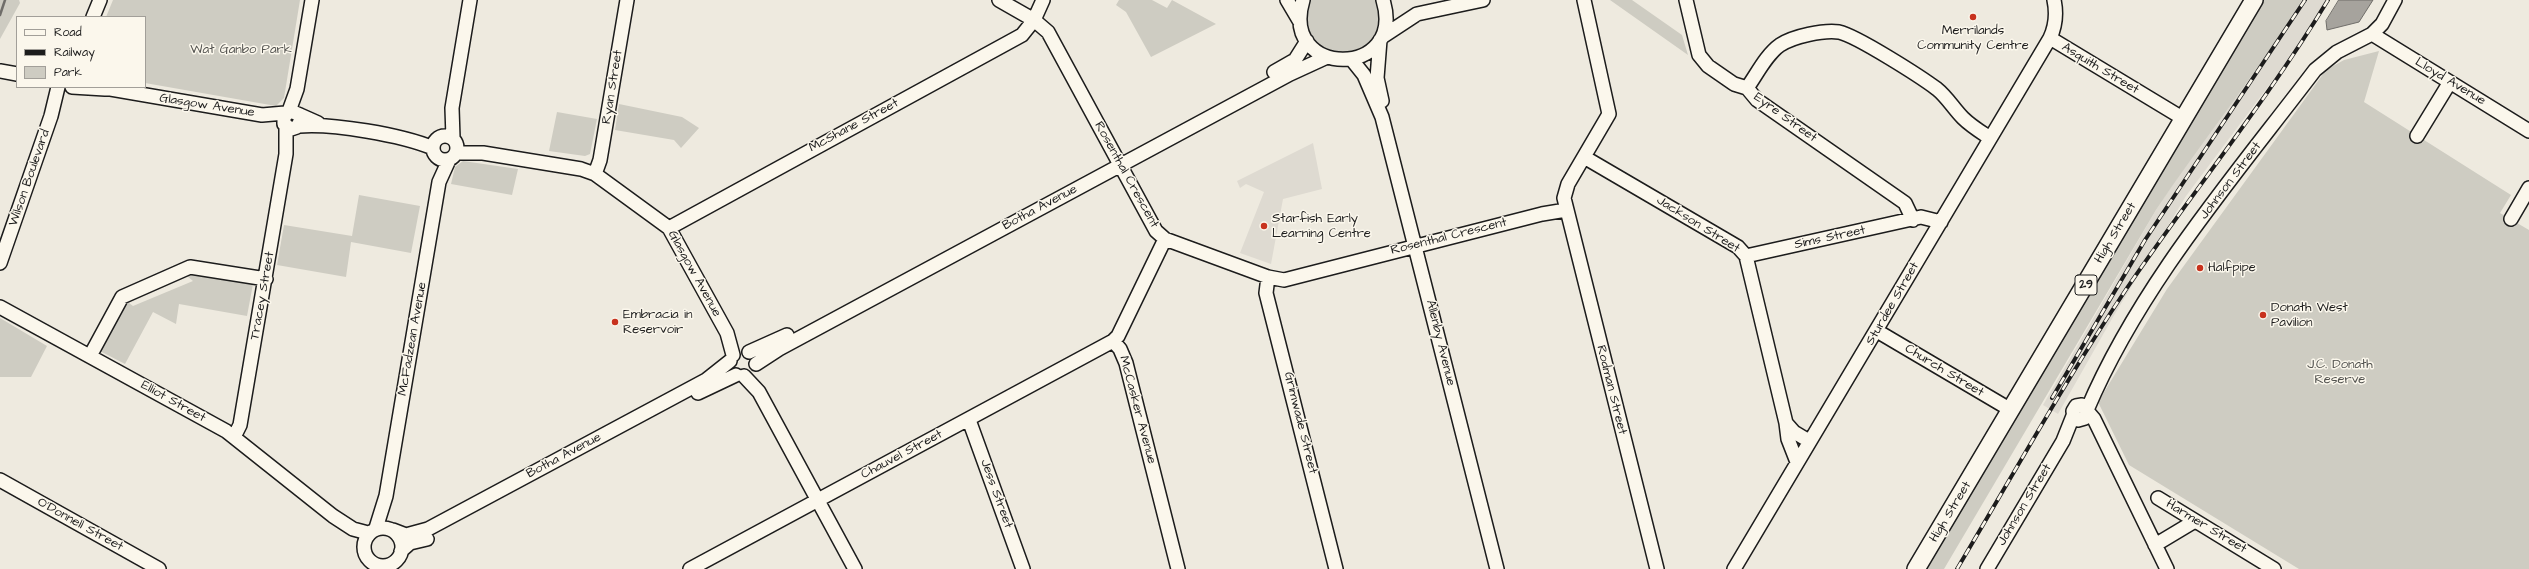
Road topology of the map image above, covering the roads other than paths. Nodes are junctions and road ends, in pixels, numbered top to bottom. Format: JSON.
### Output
{"nodes":[{"id":1,"x":100,"y":0,"type":"edge"},
{"id":2,"x":312,"y":0,"type":"edge"},
{"id":3,"x":470,"y":0,"type":"edge"},
{"id":4,"x":627,"y":0,"type":"edge"},
{"id":5,"x":1000,"y":0,"type":"edge"},
{"id":6,"x":1043,"y":0,"type":"edge"},
{"id":7,"x":1287,"y":0,"type":"edge"},
{"id":8,"x":1303,"y":0,"type":"edge"},
{"id":9,"x":1383,"y":0,"type":"edge"},
{"id":10,"x":1483,"y":0,"type":"edge"},
{"id":11,"x":1584,"y":0,"type":"edge"},
{"id":12,"x":1686,"y":0,"type":"edge"},
{"id":13,"x":2054,"y":0,"type":"edge"},
{"id":14,"x":2254,"y":0,"type":"edge"},
{"id":15,"x":2395,"y":0,"type":"edge"},
{"id":16,"x":93,"y":16,"type":"edge"},
{"id":17,"x":1034,"y":20,"type":"junction"},
{"id":18,"x":1300,"y":22,"type":"junction"},
{"id":19,"x":2372,"y":34,"type":"junction"},
{"id":20,"x":1381,"y":38,"type":"junction"},
{"id":21,"x":2050,"y":38,"type":"junction"},
{"id":22,"x":1307,"y":41,"type":"junction"},
{"id":23,"x":1327,"y":57,"type":"junction"},
{"id":24,"x":1352,"y":60,"type":"junction"},
{"id":25,"x":0,"y":71,"type":"edge"},
{"id":26,"x":16,"y":74,"type":"edge"},
{"id":27,"x":1372,"y":79,"type":"junction"},
{"id":28,"x":2450,"y":82,"type":"junction"},
{"id":29,"x":66,"y":88,"type":"edge"},
{"id":30,"x":102,"y":88,"type":"edge"},
{"id":31,"x":1747,"y":88,"type":"junction"},
{"id":32,"x":1222,"y":106,"type":"junction"},
{"id":33,"x":292,"y":119,"type":"junction"},
{"id":34,"x":2184,"y":119,"type":"junction"},
{"id":35,"x":2529,"y":130,"type":"edge"},
{"id":36,"x":2417,"y":136,"type":"dead end"},
{"id":37,"x":1990,"y":138,"type":"junction"},
{"id":38,"x":445,"y":147,"type":"junction"},
{"id":39,"x":1584,"y":157,"type":"junction"},
{"id":40,"x":1118,"y":161,"type":"junction"},
{"id":41,"x":595,"y":174,"type":"junction"},
{"id":42,"x":2529,"y":188,"type":"edge"},
{"id":43,"x":1565,"y":208,"type":"junction"},
{"id":44,"x":1914,"y":219,"type":"junction"},
{"id":45,"x":2511,"y":219,"type":"dead end"},
{"id":46,"x":1941,"y":222,"type":"junction"},
{"id":47,"x":669,"y":228,"type":"junction"},
{"id":48,"x":1932,"y":235,"type":"junction"},
{"id":49,"x":1165,"y":239,"type":"junction"},
{"id":50,"x":1415,"y":246,"type":"junction"},
{"id":51,"x":1746,"y":256,"type":"junction"},
{"id":52,"x":0,"y":263,"type":"edge"},
{"id":53,"x":1268,"y":277,"type":"junction"},
{"id":54,"x":266,"y":279,"type":"junction"},
{"id":55,"x":878,"y":291,"type":"junction"},
{"id":56,"x":0,"y":307,"type":"edge"},
{"id":57,"x":1877,"y":331,"type":"junction"},
{"id":58,"x":1113,"y":341,"type":"junction"},
{"id":59,"x":739,"y":355,"type":"junction"},
{"id":60,"x":90,"y":356,"type":"junction"},
{"id":61,"x":748,"y":372,"type":"junction"},
{"id":62,"x":2011,"y":410,"type":"junction"},
{"id":63,"x":2081,"y":414,"type":"junction"},
{"id":64,"x":643,"y":418,"type":"junction"},
{"id":65,"x":969,"y":420,"type":"junction"},
{"id":66,"x":1786,"y":423,"type":"junction"},
{"id":67,"x":234,"y":437,"type":"junction"},
{"id":68,"x":1809,"y":441,"type":"junction"},
{"id":69,"x":1797,"y":462,"type":"junction"},
{"id":70,"x":0,"y":480,"type":"edge"},
{"id":71,"x":386,"y":496,"type":"junction"},
{"id":72,"x":2158,"y":498,"type":"dead end"},
{"id":73,"x":817,"y":500,"type":"junction"},
{"id":74,"x":482,"y":505,"type":"junction"},
{"id":75,"x":333,"y":516,"type":"junction"},
{"id":76,"x":2195,"y":521,"type":"junction"},
{"id":77,"x":392,"y":529,"type":"junction"},
{"id":78,"x":372,"y":531,"type":"junction"},
{"id":79,"x":2158,"y":544,"type":"junction"},
{"id":80,"x":366,"y":558,"type":"edge"},
{"id":81,"x":390,"y":565,"type":"edge"},
{"id":82,"x":2170,"y":568,"type":"edge"},
{"id":83,"x":160,"y":569,"type":"edge"},
{"id":84,"x":690,"y":569,"type":"edge"},
{"id":85,"x":855,"y":569,"type":"edge"},
{"id":86,"x":1023,"y":569,"type":"edge"},
{"id":87,"x":1178,"y":569,"type":"edge"},
{"id":88,"x":1336,"y":569,"type":"edge"},
{"id":89,"x":1497,"y":569,"type":"edge"},
{"id":90,"x":1656,"y":569,"type":"edge"},
{"id":91,"x":1734,"y":569,"type":"edge"},
{"id":92,"x":1916,"y":569,"type":"edge"},
{"id":93,"x":1987,"y":569,"type":"edge"},
{"id":94,"x":2274,"y":569,"type":"edge"}],
"edges":[{"from":1,"to":16,"type":"street"},
{"from":2,"to":33,"type":"street","name":"Tracey Street"},
{"from":3,"to":38,"type":"street","name":"McFadzean Avenue"},
{"from":4,"to":41,"type":"street","name":"Ryan Street"},
{"from":5,"to":17,"type":"street","name":"Rosenthal Crescent"},
{"from":6,"to":17,"type":"street"},
{"from":7,"to":18,"type":"street"},
{"from":8,"to":18,"type":"street"},
{"from":9,"to":20,"type":"street","name":"Allenby Avenue"},
{"from":10,"to":20,"type":"street"},
{"from":11,"to":39,"type":"street"},
{"from":12,"to":31,"type":"street","name":"Eyre Street"},
{"from":13,"to":21,"type":"street","name":"Asquith Street"},
{"from":14,"to":34,"type":"main road","name":"High Street","number":"29"},
{"from":15,"to":19,"type":"street","name":"Johnson Street"},
{"from":17,"to":40,"type":"street","name":"Rosenthal Crescent"},
{"from":17,"to":47,"type":"street","name":"McShane Street"},
{"from":18,"to":22,"type":"street"},
{"from":19,"to":28,"type":"street","name":"Lloyd Avenue"},
{"from":19,"to":63,"type":"street","name":"Johnson Street"},
{"from":20,"to":24,"type":"street"},
{"from":20,"to":27,"type":"street","name":"Allenby Avenue"},
{"from":21,"to":34,"type":"street","name":"Asquith Street"},
{"from":21,"to":37,"type":"street","name":"Sturdee Street"},
{"from":22,"to":23,"type":"street"},
{"from":22,"to":32,"type":"street","name":"Botha Avenue"},
{"from":23,"to":24,"type":"street"},
{"from":23,"to":32,"type":"street","name":"Botha Avenue"},
{"from":24,"to":27,"type":"street","name":"Allenby Avenue"},
{"from":25,"to":26,"type":"street"},
{"from":27,"to":50,"type":"street","name":"Allenby Avenue"},
{"from":28,"to":35,"type":"street","name":"Lloyd Avenue"},
{"from":28,"to":36,"type":"street"},
{"from":29,"to":30,"type":"street","name":"Glasgow Avenue"},
{"from":29,"to":52,"type":"street","name":"Wilson Boulevard"},
{"from":30,"to":33,"type":"street","name":"Glasgow Avenue"},
{"from":31,"to":37,"type":"street"},
{"from":31,"to":44,"type":"street","name":"Eyre Street"},
{"from":32,"to":40,"type":"street","name":"Botha Avenue"},
{"from":33,"to":38,"type":"street","name":"Glasgow Avenue"},
{"from":33,"to":54,"type":"street","name":"Tracey Street"},
{"from":34,"to":62,"type":"main road","name":"High Street","number":"29"},
{"from":37,"to":46,"type":"street","name":"Sturdee Street"},
{"from":38,"to":41,"type":"street","name":"Glasgow Avenue"},
{"from":38,"to":71,"type":"street","name":"McFadzean Avenue"},
{"from":39,"to":43,"type":"street"},
{"from":39,"to":51,"type":"street","name":"Jackson Street"},
{"from":40,"to":49,"type":"street","name":"Rosenthal Crescent"},
{"from":40,"to":55,"type":"street","name":"Botha Avenue"},
{"from":41,"to":47,"type":"street","name":"Glasgow Avenue"},
{"from":42,"to":45,"type":"street"},
{"from":43,"to":50,"type":"street","name":"Rosenthal Crescent"},
{"from":43,"to":90,"type":"street","name":"Rodman Street"},
{"from":44,"to":46,"type":"street","name":"Sims Street"},
{"from":44,"to":48,"type":"street"},
{"from":44,"to":51,"type":"street","name":"Sims Street"},
{"from":46,"to":48,"type":"street","name":"Sturdee Street"},
{"from":47,"to":59,"type":"street","name":"Glasgow Avenue"},
{"from":48,"to":57,"type":"street","name":"Sturdee Street"},
{"from":49,"to":53,"type":"street","name":"Rosenthal Crescent"},
{"from":49,"to":58,"type":"street","name":"McCasker Avenue"},
{"from":50,"to":53,"type":"street","name":"Rosenthal Crescent"},
{"from":50,"to":89,"type":"street","name":"Allenby Avenue"},
{"from":51,"to":66,"type":"street","name":"Jackson Street"},
{"from":53,"to":88,"type":"street","name":"Grimwade Street"},
{"from":54,"to":60,"type":"street"},
{"from":54,"to":67,"type":"street","name":"Tracey Street"},
{"from":55,"to":59,"type":"street","name":"Botha Avenue"},
{"from":55,"to":61,"type":"street","name":"Botha Avenue"},
{"from":56,"to":60,"type":"street","name":"Elliot Street"},
{"from":57,"to":62,"type":"street","name":"Church Street"},
{"from":57,"to":68,"type":"street","name":"Sturdee Street"},
{"from":58,"to":65,"type":"street","name":"Chauvel Street"},
{"from":58,"to":87,"type":"street","name":"McCasker Avenue"},
{"from":59,"to":61,"type":"street"},
{"from":59,"to":61,"type":"street"},
{"from":59,"to":64,"type":"street","name":"Botha Avenue"},
{"from":60,"to":67,"type":"street","name":"Elliot Street"},
{"from":61,"to":64,"type":"street","name":"Botha Avenue"},
{"from":61,"to":73,"type":"street"},
{"from":62,"to":92,"type":"main road","name":"High Street","number":"29"},
{"from":63,"to":79,"type":"street"},
{"from":63,"to":93,"type":"street","name":"Johnson Street"},
{"from":64,"to":74,"type":"street","name":"Botha Avenue"},
{"from":65,"to":73,"type":"street","name":"Chauvel Street"},
{"from":65,"to":86,"type":"street","name":"Jess Street"},
{"from":66,"to":68,"type":"street"},
{"from":66,"to":69,"type":"street","name":"Jackson Street"},
{"from":67,"to":75,"type":"street","name":"Elliot Street"},
{"from":68,"to":69,"type":"street","name":"Sturdee Street"},
{"from":69,"to":91,"type":"street","name":"Sturdee Street"},
{"from":70,"to":83,"type":"street","name":"O'Donnell Street"},
{"from":71,"to":77,"type":"street","name":"McFadzean Avenue"},
{"from":71,"to":78,"type":"street","name":"McFadzean Avenue"},
{"from":72,"to":76,"type":"street","name":"Harmer Street"},
{"from":73,"to":84,"type":"street","name":"Chauvel Street"},
{"from":73,"to":85,"type":"street"},
{"from":74,"to":77,"type":"street","name":"Botha Avenue"},
{"from":74,"to":81,"type":"street","name":"Botha Avenue"},
{"from":75,"to":78,"type":"street","name":"Elliot Street"},
{"from":75,"to":80,"type":"street","name":"Elliot Street"},
{"from":76,"to":79,"type":"street"},
{"from":76,"to":94,"type":"street","name":"Harmer Street"},
{"from":77,"to":78,"type":"street","name":"Botha Avenue"},
{"from":77,"to":81,"type":"street","name":"McFadzean Avenue"},
{"from":78,"to":80,"type":"street","name":"McFadzean Avenue"},
{"from":79,"to":82,"type":"street"},
{"from":80,"to":81,"type":"street","name":"Elliot Street"}]}
